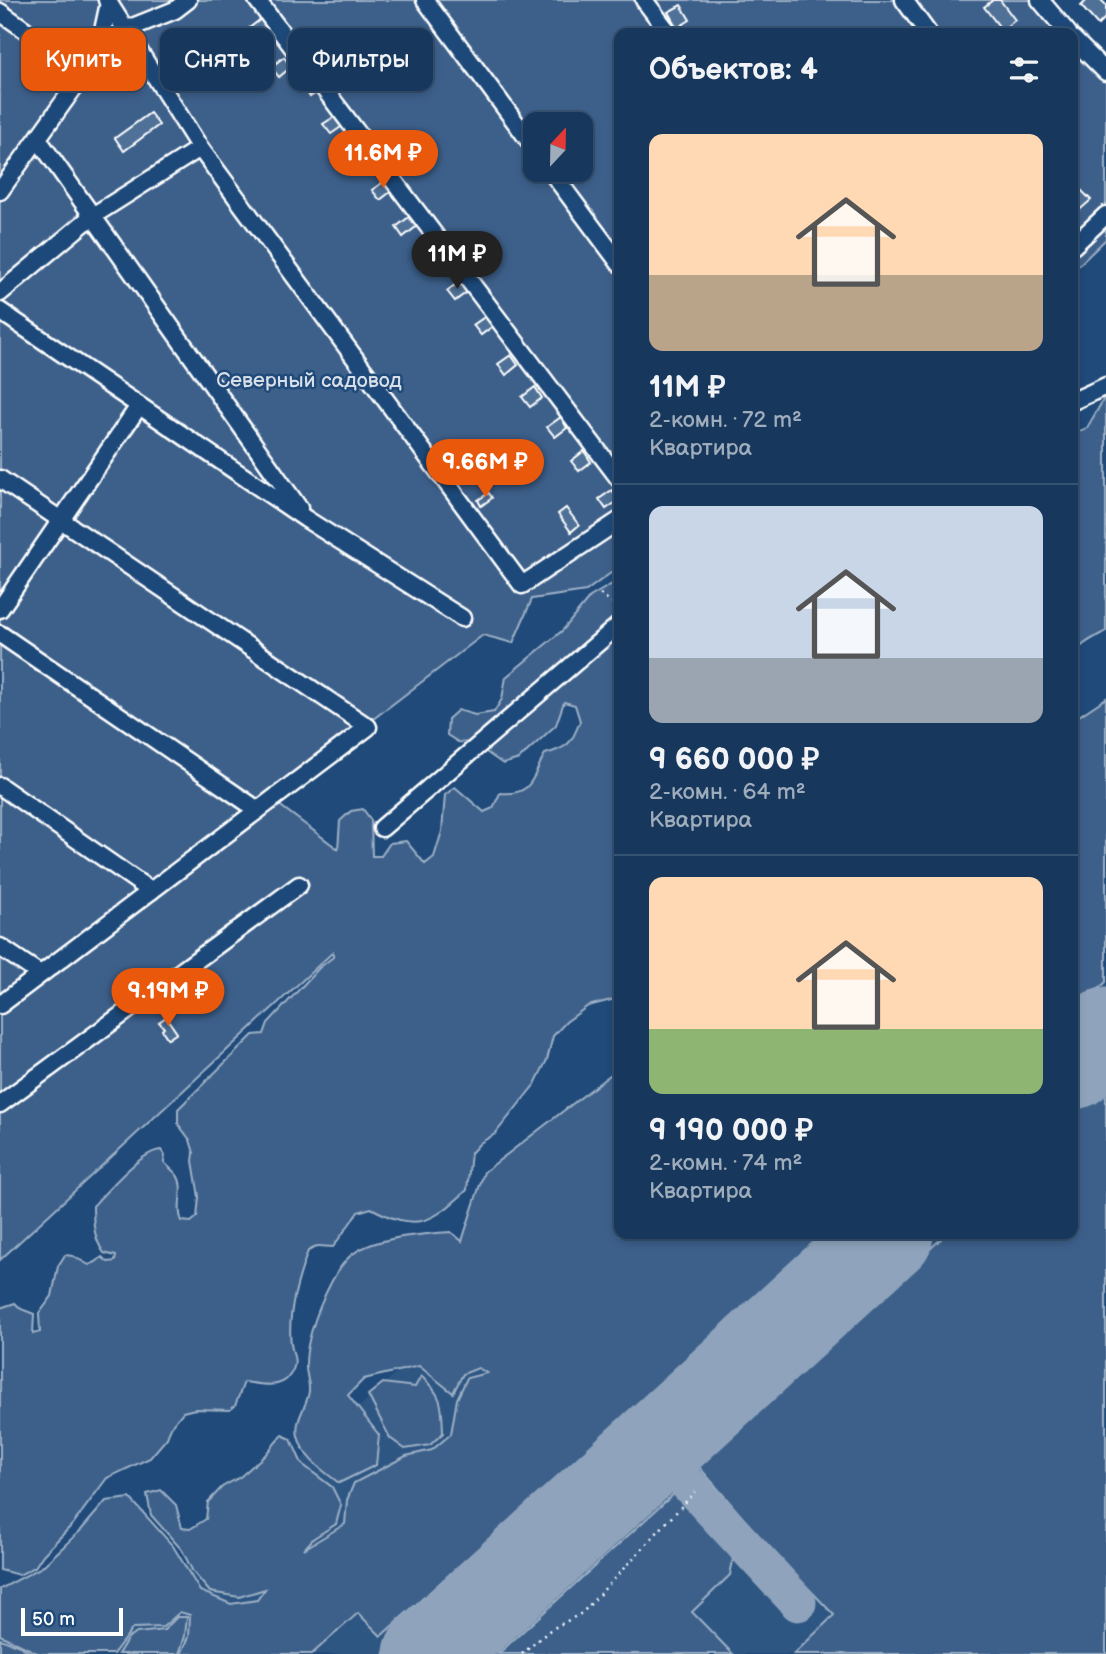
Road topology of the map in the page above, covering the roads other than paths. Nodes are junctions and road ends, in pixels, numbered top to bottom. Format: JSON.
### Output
{"nodes":[{"id":1,"x":188,"y":0,"type":"edge"},
{"id":2,"x":257,"y":0,"type":"edge"},
{"id":3,"x":425,"y":0,"type":"edge"},
{"id":4,"x":644,"y":0,"type":"edge"},
{"id":5,"x":904,"y":0,"type":"edge"},
{"id":6,"x":1040,"y":0,"type":"edge"},
{"id":7,"x":108,"y":2,"type":"edge"},
{"id":8,"x":0,"y":12,"type":"edge"},
{"id":9,"x":23,"y":28,"type":"edge"},
{"id":10,"x":103,"y":28,"type":"edge"},
{"id":11,"x":124,"y":28,"type":"edge"},
{"id":12,"x":130,"y":28,"type":"edge"},
{"id":13,"x":665,"y":28,"type":"edge"},
{"id":14,"x":924,"y":28,"type":"edge"},
{"id":15,"x":1064,"y":28,"type":"edge"},
{"id":16,"x":1078,"y":44,"type":"edge"},
{"id":17,"x":146,"y":63,"type":"edge"},
{"id":18,"x":1106,"y":72,"type":"edge"},
{"id":19,"x":72,"y":91,"type":"edge"},
{"id":20,"x":523,"y":132,"type":"edge"},
{"id":21,"x":38,"y":139,"type":"junction"},
{"id":22,"x":200,"y":148,"type":"junction"},
{"id":23,"x":5,"y":173,"type":"edge"},
{"id":24,"x":559,"y":182,"type":"edge"},
{"id":25,"x":0,"y":191,"type":"edge"},
{"id":26,"x":1106,"y":215,"type":"edge"},
{"id":27,"x":91,"y":217,"type":"junction"},
{"id":28,"x":1078,"y":237,"type":"edge"},
{"id":29,"x":614,"y":256,"type":"edge"},
{"id":30,"x":0,"y":293,"type":"edge"},
{"id":31,"x":0,"y":311,"type":"edge"},
{"id":32,"x":1106,"y":386,"type":"edge"},
{"id":33,"x":1078,"y":399,"type":"edge"},
{"id":34,"x":139,"y":406,"type":"junction"},
{"id":35,"x":614,"y":472,"type":"edge"},
{"id":36,"x":0,"y":480,"type":"edge"},
{"id":37,"x":306,"y":519,"type":"junction"},
{"id":38,"x":61,"y":521,"type":"junction"},
{"id":39,"x":614,"y":524,"type":"edge"},
{"id":40,"x":0,"y":609,"type":"edge"},
{"id":41,"x":462,"y":618,"type":"dead end"},
{"id":42,"x":613,"y":628,"type":"edge"},
{"id":43,"x":0,"y":634,"type":"edge"},
{"id":44,"x":0,"y":786,"type":"edge"},
{"id":45,"x":258,"y":810,"type":"junction"},
{"id":46,"x":382,"y":828,"type":"dead end"},
{"id":47,"x":299,"y":885,"type":"dead end"},
{"id":48,"x":151,"y":891,"type":"junction"},
{"id":49,"x":0,"y":947,"type":"edge"},
{"id":50,"x":40,"y":974,"type":"junction"},
{"id":51,"x":0,"y":1005,"type":"edge"},
{"id":52,"x":0,"y":1104,"type":"edge"}],
"edges":[{"from":1,"to":12,"type":"street"},
{"from":2,"to":35,"type":"street"},
{"from":3,"to":20,"type":"street"},
{"from":4,"to":13,"type":"street"},
{"from":5,"to":14,"type":"street"},
{"from":6,"to":15,"type":"street"},
{"from":7,"to":10,"type":"street"},
{"from":7,"to":11,"type":"street"},
{"from":8,"to":9,"type":"street"},
{"from":16,"to":18,"type":"street"},
{"from":17,"to":22,"type":"street"},
{"from":19,"to":21,"type":"street"},
{"from":21,"to":23,"type":"street"},
{"from":21,"to":27,"type":"street"},
{"from":22,"to":27,"type":"street"},
{"from":22,"to":39,"type":"street"},
{"from":23,"to":25,"type":"street"},
{"from":24,"to":29,"type":"street"},
{"from":26,"to":28,"type":"street"},
{"from":27,"to":30,"type":"street"},
{"from":27,"to":37,"type":"street"},
{"from":31,"to":34,"type":"street"},
{"from":32,"to":33,"type":"street"},
{"from":34,"to":37,"type":"street"},
{"from":34,"to":38,"type":"street"},
{"from":36,"to":38,"type":"street"},
{"from":37,"to":41,"type":"street"},
{"from":38,"to":40,"type":"street"},
{"from":38,"to":45,"type":"street"},
{"from":42,"to":46,"type":"street"},
{"from":43,"to":45,"type":"street"},
{"from":44,"to":48,"type":"street"},
{"from":45,"to":48,"type":"street"},
{"from":47,"to":52,"type":"street"},
{"from":48,"to":50,"type":"street"},
{"from":49,"to":50,"type":"street"},
{"from":50,"to":51,"type":"street"}]}
